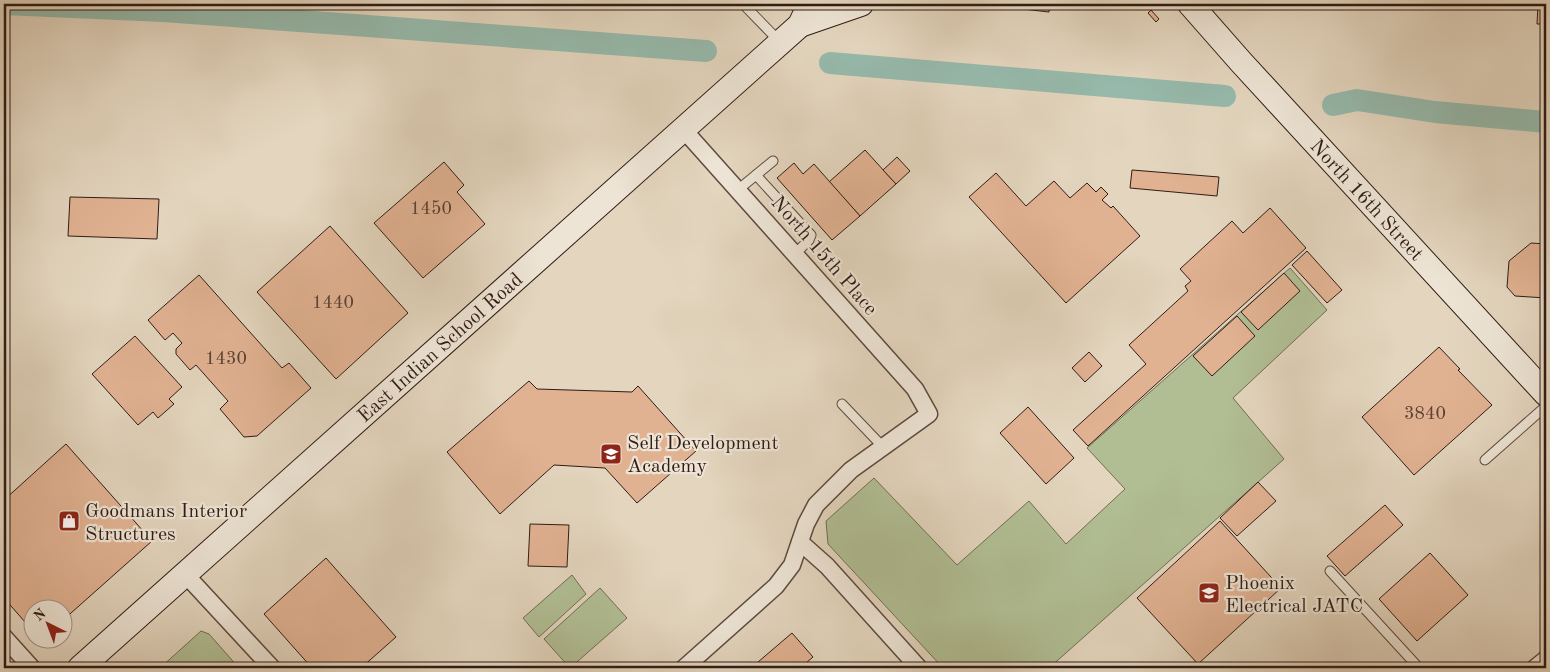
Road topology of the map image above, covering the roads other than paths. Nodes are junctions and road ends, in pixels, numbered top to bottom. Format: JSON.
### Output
{"nodes":[{"id":1,"x":743,"y":4,"type":"edge"},
{"id":2,"x":862,"y":4,"type":"edge"},
{"id":3,"x":1190,"y":4,"type":"edge"},
{"id":4,"x":805,"y":14,"type":"edge"},
{"id":5,"x":781,"y":42,"type":"junction"},
{"id":6,"x":684,"y":129,"type":"junction"},
{"id":7,"x":773,"y":161,"type":"dead end"},
{"id":8,"x":756,"y":175,"type":"junction"},
{"id":9,"x":739,"y":190,"type":"junction"},
{"id":10,"x":796,"y":254,"type":"junction"},
{"id":11,"x":1546,"y":394,"type":"edge"},
{"id":12,"x":842,"y":404,"type":"dead end"},
{"id":13,"x":1546,"y":406,"type":"edge"},
{"id":14,"x":883,"y":447,"type":"junction"},
{"id":15,"x":1485,"y":460,"type":"dead end"},
{"id":16,"x":800,"y":542,"type":"junction"},
{"id":17,"x":1330,"y":571,"type":"dead end"},
{"id":18,"x":185,"y":574,"type":"junction"},
{"id":19,"x":4,"y":637,"type":"edge"},
{"id":20,"x":1546,"y":659,"type":"edge"},
{"id":21,"x":32,"y":668,"type":"edge"},
{"id":22,"x":80,"y":668,"type":"edge"},
{"id":23,"x":272,"y":668,"type":"edge"},
{"id":24,"x":684,"y":668,"type":"edge"},
{"id":25,"x":919,"y":668,"type":"edge"},
{"id":26,"x":1419,"y":668,"type":"edge"},
{"id":27,"x":1535,"y":668,"type":"edge"}],
"edges":[{"from":1,"to":5,"type":"lane"},
{"from":2,"to":4,"type":"main road","name":"East Indian School Road"},
{"from":3,"to":11,"type":"main road","name":"North 16th Street"},
{"from":4,"to":5,"type":"main road","name":"East Indian School Road"},
{"from":5,"to":6,"type":"main road","name":"East Indian School Road"},
{"from":6,"to":9,"type":"street","name":"North 15th Place"},
{"from":6,"to":18,"type":"main road","name":"East Indian School Road"},
{"from":7,"to":8,"type":"lane"},
{"from":8,"to":9,"type":"lane"},
{"from":8,"to":10,"type":"lane"},
{"from":9,"to":10,"type":"street","name":"North 15th Place"},
{"from":10,"to":14,"type":"street","name":"North 15th Place"},
{"from":12,"to":14,"type":"lane"},
{"from":13,"to":15,"type":"lane"},
{"from":14,"to":16,"type":"street"},
{"from":16,"to":24,"type":"street"},
{"from":16,"to":25,"type":"street"},
{"from":17,"to":26,"type":"lane"},
{"from":18,"to":22,"type":"main road","name":"East Indian School Road"},
{"from":18,"to":23,"type":"street"},
{"from":19,"to":21,"type":"street"},
{"from":20,"to":27,"type":"street"}]}
